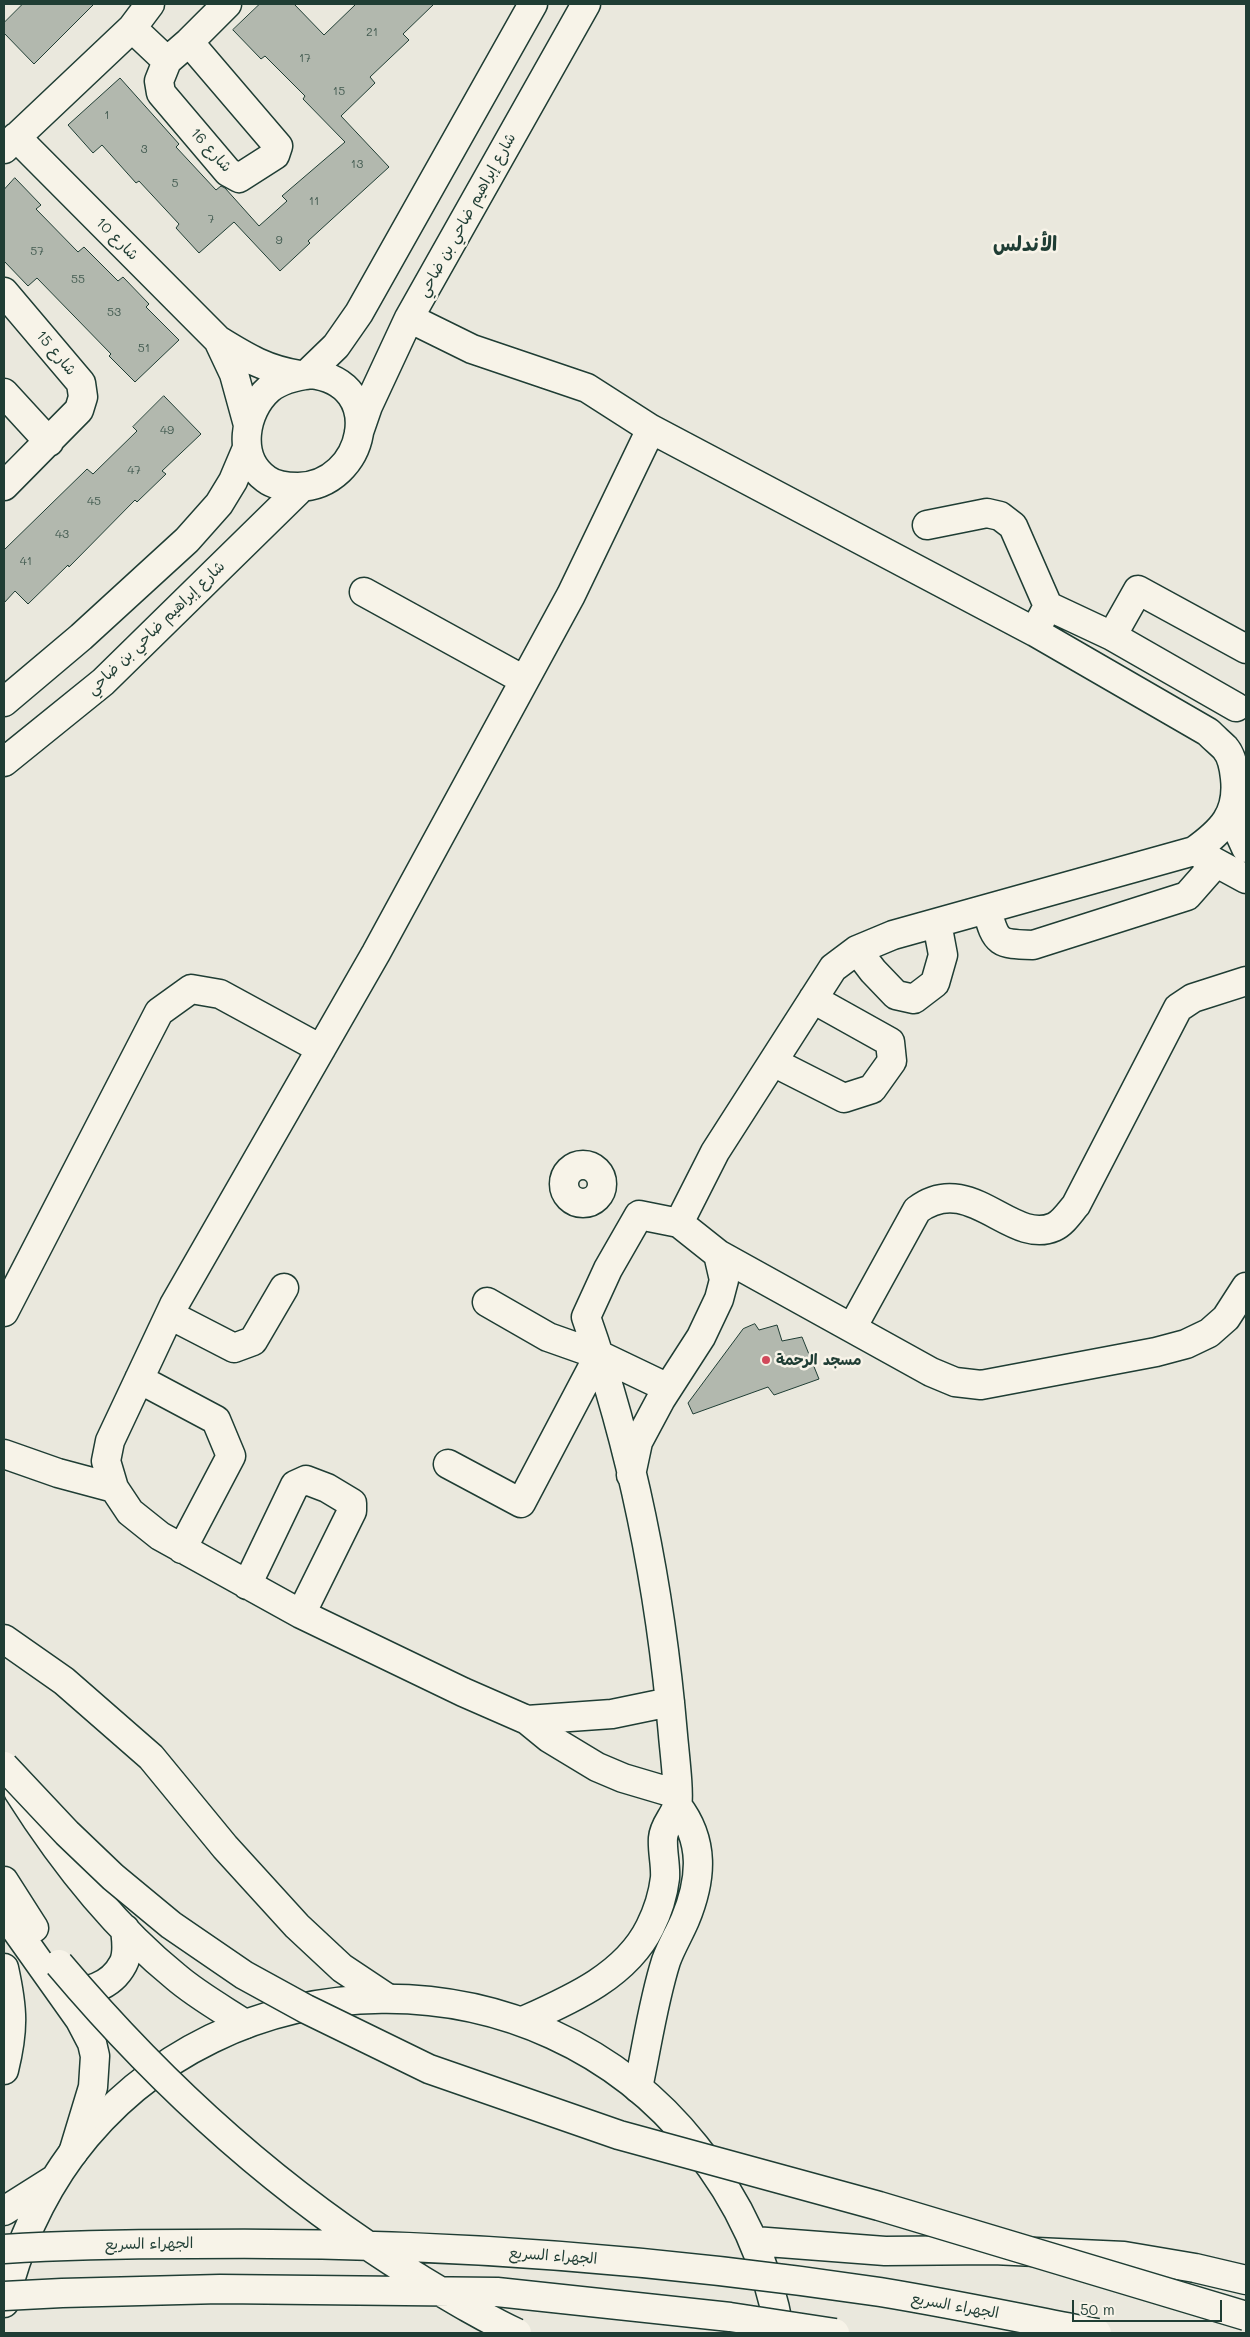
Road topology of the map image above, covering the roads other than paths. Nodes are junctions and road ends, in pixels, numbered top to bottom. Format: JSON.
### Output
{"nodes":[{"id":1,"x":150,"y":4,"type":"edge"},
{"id":2,"x":227,"y":4,"type":"edge"},
{"id":3,"x":533,"y":4,"type":"edge"},
{"id":4,"x":586,"y":4,"type":"edge"},
{"id":5,"x":132,"y":28,"type":"junction"},
{"id":6,"x":190,"y":42,"type":"junction"},
{"id":7,"x":167,"y":61,"type":"junction"},
{"id":8,"x":10,"y":144,"type":"edge"},
{"id":9,"x":4,"y":292,"type":"edge"},
{"id":10,"x":409,"y":318,"type":"junction"},
{"id":11,"x":218,"y":340,"type":"junction"},
{"id":12,"x":303,"y":375,"type":"junction"},
{"id":13,"x":4,"y":393,"type":"edge"},
{"id":14,"x":651,"y":429,"type":"junction"},
{"id":15,"x":359,"y":432,"type":"junction"},
{"id":16,"x":247,"y":436,"type":"junction"},
{"id":17,"x":49,"y":442,"type":"junction"},
{"id":18,"x":4,"y":486,"type":"edge"},
{"id":19,"x":302,"y":487,"type":"junction"},
{"id":20,"x":926,"y":525,"type":"dead end"},
{"id":21,"x":364,"y":592,"type":"dead end"},
{"id":22,"x":1048,"y":606,"type":"junction"},
{"id":23,"x":1036,"y":632,"type":"junction"},
{"id":24,"x":1112,"y":636,"type":"junction"},
{"id":25,"x":1246,"y":650,"type":"edge"},
{"id":26,"x":524,"y":680,"type":"junction"},
{"id":27,"x":4,"y":702,"type":"edge"},
{"id":28,"x":1241,"y":703,"type":"edge"},
{"id":29,"x":1208,"y":732,"type":"junction"},
{"id":30,"x":4,"y":762,"type":"edge"},
{"id":31,"x":1231,"y":815,"type":"junction"},
{"id":32,"x":1246,"y":848,"type":"edge"},
{"id":33,"x":1205,"y":857,"type":"junction"},
{"id":34,"x":1246,"y":879,"type":"edge"},
{"id":35,"x":987,"y":910,"type":"junction"},
{"id":36,"x":937,"y":923,"type":"junction"},
{"id":37,"x":857,"y":950,"type":"junction"},
{"id":38,"x":1246,"y":981,"type":"edge"},
{"id":39,"x":813,"y":1000,"type":"junction"},
{"id":40,"x":320,"y":1049,"type":"junction"},
{"id":41,"x":773,"y":1062,"type":"junction"},
{"id":42,"x":601,"y":1193,"type":"dead end"},
{"id":43,"x":638,"y":1215,"type":"junction"},
{"id":44,"x":679,"y":1223,"type":"junction"},
{"id":45,"x":718,"y":1254,"type":"junction"},
{"id":46,"x":1246,"y":1287,"type":"edge"},
{"id":47,"x":284,"y":1288,"type":"dead end"},
{"id":48,"x":487,"y":1302,"type":"dead end"},
{"id":49,"x":4,"y":1312,"type":"edge"},
{"id":50,"x":170,"y":1314,"type":"junction"},
{"id":51,"x":852,"y":1328,"type":"junction"},
{"id":52,"x":599,"y":1355,"type":"junction"},
{"id":53,"x":139,"y":1379,"type":"junction"},
{"id":54,"x":668,"y":1388,"type":"junction"},
{"id":55,"x":4,"y":1454,"type":"edge"},
{"id":56,"x":448,"y":1464,"type":"dead end"},
{"id":57,"x":631,"y":1475,"type":"junction"},
{"id":58,"x":114,"y":1488,"type":"junction"},
{"id":59,"x":182,"y":1548,"type":"junction"},
{"id":60,"x":247,"y":1585,"type":"junction"},
{"id":61,"x":301,"y":1614,"type":"junction"},
{"id":62,"x":4,"y":1639,"type":"edge"},
{"id":63,"x":670,"y":1702,"type":"junction"},
{"id":64,"x":527,"y":1720,"type":"junction"},
{"id":65,"x":4,"y":1768,"type":"edge"},
{"id":66,"x":677,"y":1799,"type":"junction"},
{"id":67,"x":4,"y":1881,"type":"edge"},
{"id":68,"x":4,"y":1913,"type":"edge"},
{"id":69,"x":125,"y":1929,"type":"junction"},
{"id":70,"x":4,"y":1968,"type":"edge"},
{"id":71,"x":54,"y":1971,"type":"junction"},
{"id":72,"x":387,"y":1998,"type":"junction"},
{"id":73,"x":523,"y":2022,"type":"junction"},
{"id":74,"x":245,"y":2024,"type":"junction"},
{"id":75,"x":4,"y":2070,"type":"edge"},
{"id":76,"x":638,"y":2088,"type":"junction"},
{"id":77,"x":73,"y":2153,"type":"junction"},
{"id":78,"x":55,"y":2179,"type":"junction"},
{"id":79,"x":4,"y":2211,"type":"edge"},
{"id":80,"x":754,"y":2241,"type":"junction"},
{"id":81,"x":4,"y":2249,"type":"edge"},
{"id":82,"x":1246,"y":2280,"type":"edge"},
{"id":83,"x":4,"y":2296,"type":"edge"},
{"id":84,"x":4,"y":2302,"type":"edge"},
{"id":85,"x":1246,"y":2316,"type":"edge"},
{"id":86,"x":517,"y":2333,"type":"edge"},
{"id":87,"x":780,"y":2333,"type":"edge"},
{"id":88,"x":835,"y":2333,"type":"edge"},
{"id":89,"x":1097,"y":2333,"type":"edge"}],
"edges":[{"from":1,"to":5,"type":"main road","name":"شارع 10"},
{"from":2,"to":6,"type":"main road"},
{"from":3,"to":12,"type":"main road"},
{"from":4,"to":10,"type":"main road","name":"شارع إبراهيم ضاحي بن ضاحي"},
{"from":5,"to":7,"type":"main road"},
{"from":5,"to":8,"type":"main road","name":"شارع 10"},
{"from":6,"to":7,"type":"main road"},
{"from":6,"to":7,"type":"main road","name":"شارع 16"},
{"from":8,"to":11,"type":"main road","name":"شارع 10"},
{"from":9,"to":17,"type":"main road","name":"شارع 15"},
{"from":10,"to":14,"type":"main road"},
{"from":10,"to":15,"type":"main road","name":"شارع إبراهيم ضاحي بن ضاحي"},
{"from":11,"to":12,"type":"main road","name":"شارع 10"},
{"from":11,"to":16,"type":"main road","name":"شارع 10"},
{"from":12,"to":15,"type":"main road"},
{"from":12,"to":16,"type":"main road"},
{"from":13,"to":17,"type":"main road"},
{"from":14,"to":23,"type":"main road"},
{"from":14,"to":26,"type":"main road"},
{"from":15,"to":19,"type":"main road"},
{"from":16,"to":19,"type":"main road"},
{"from":16,"to":27,"type":"main road"},
{"from":17,"to":18,"type":"main road","name":"شارع 15"},
{"from":19,"to":30,"type":"main road","name":"شارع إبراهيم ضاحي بن ضاحي"},
{"from":20,"to":22,"type":"main road"},
{"from":21,"to":26,"type":"main road"},
{"from":22,"to":23,"type":"main road"},
{"from":22,"to":24,"type":"main road"},
{"from":23,"to":29,"type":"main road"},
{"from":24,"to":25,"type":"main road"},
{"from":24,"to":28,"type":"main road"},
{"from":26,"to":40,"type":"main road"},
{"from":28,"to":29,"type":"main road"},
{"from":29,"to":31,"type":"main road"},
{"from":31,"to":32,"type":"main road"},
{"from":31,"to":33,"type":"main road"},
{"from":33,"to":34,"type":"main road"},
{"from":33,"to":35,"type":"main road"},
{"from":33,"to":35,"type":"main road"},
{"from":35,"to":36,"type":"main road"},
{"from":36,"to":37,"type":"main road"},
{"from":36,"to":37,"type":"main road"},
{"from":37,"to":39,"type":"main road"},
{"from":38,"to":51,"type":"main road"},
{"from":39,"to":41,"type":"main road"},
{"from":39,"to":41,"type":"main road"},
{"from":40,"to":49,"type":"main road"},
{"from":40,"to":50,"type":"main road"},
{"from":41,"to":44,"type":"main road"},
{"from":42,"to":43,"type":"main road"},
{"from":43,"to":44,"type":"main road"},
{"from":43,"to":52,"type":"main road"},
{"from":44,"to":45,"type":"main road"},
{"from":45,"to":51,"type":"main road"},
{"from":45,"to":54,"type":"main road"},
{"from":46,"to":51,"type":"main road"},
{"from":47,"to":50,"type":"main road"},
{"from":48,"to":52,"type":"main road"},
{"from":50,"to":53,"type":"main road"},
{"from":52,"to":54,"type":"main road"},
{"from":52,"to":56,"type":"main road"},
{"from":52,"to":57,"type":"main road"},
{"from":53,"to":58,"type":"main road"},
{"from":53,"to":59,"type":"main road"},
{"from":54,"to":57,"type":"main road"},
{"from":55,"to":58,"type":"main road"},
{"from":57,"to":63,"type":"main road"},
{"from":58,"to":59,"type":"main road"},
{"from":59,"to":60,"type":"main road"},
{"from":60,"to":61,"type":"main road"},
{"from":60,"to":61,"type":"main road"},
{"from":61,"to":64,"type":"main road"},
{"from":62,"to":72,"type":"main road"},
{"from":63,"to":64,"type":"main road"},
{"from":63,"to":66,"type":"main road"},
{"from":64,"to":66,"type":"main road"},
{"from":65,"to":69,"type":"main road"},
{"from":65,"to":85,"type":"main road","bridge":true},
{"from":66,"to":73,"type":"main road"},
{"from":66,"to":76,"type":"main road"},
{"from":67,"to":71,"type":"main road"},
{"from":68,"to":71,"type":"main road"},
{"from":69,"to":71,"type":"main road"},
{"from":69,"to":74,"type":"main road"},
{"from":70,"to":75,"type":"main road"},
{"from":71,"to":77,"type":"main road"},
{"from":71,"to":86,"type":"main road","bridge":true},
{"from":72,"to":73,"type":"main road"},
{"from":72,"to":74,"type":"main road"},
{"from":73,"to":76,"type":"main road"},
{"from":74,"to":77,"type":"main road"},
{"from":76,"to":80,"type":"main road"},
{"from":77,"to":78,"type":"main road"},
{"from":78,"to":79,"type":"main road"},
{"from":78,"to":84,"type":"main road"},
{"from":80,"to":82,"type":"main road"},
{"from":80,"to":87,"type":"main road"},
{"from":81,"to":89,"type":"main road","name":"الجهراء السريع","bridge":true},
{"from":83,"to":88,"type":"main road","bridge":true}]}
